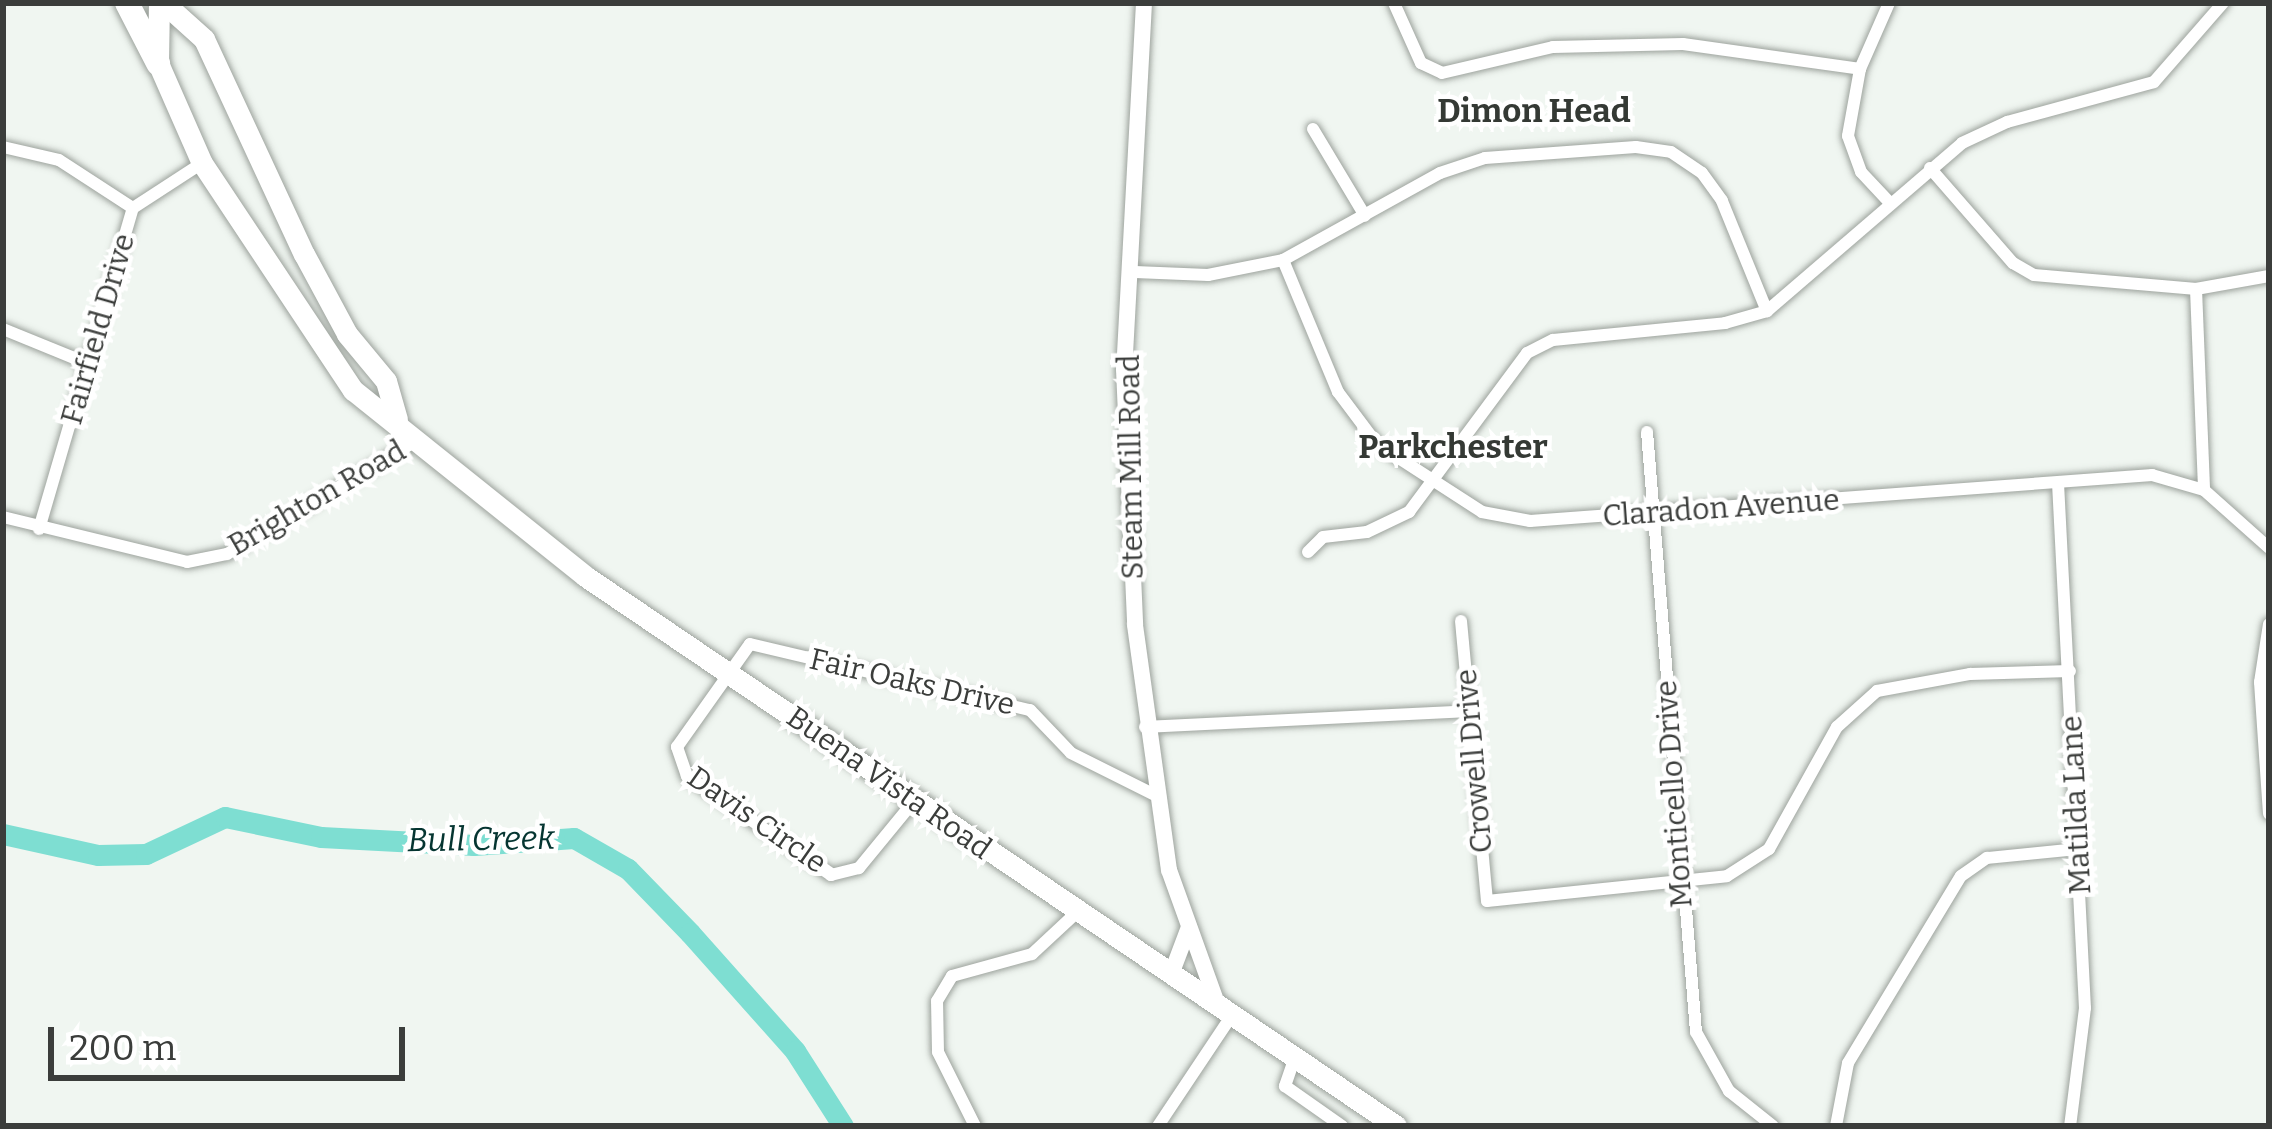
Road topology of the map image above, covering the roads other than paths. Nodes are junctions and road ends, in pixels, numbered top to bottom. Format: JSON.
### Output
{"nodes":[{"id":1,"x":127,"y":3,"type":"edge"},
{"id":2,"x":161,"y":3,"type":"edge"},
{"id":3,"x":1144,"y":3,"type":"edge"},
{"id":4,"x":1394,"y":3,"type":"edge"},
{"id":5,"x":1889,"y":3,"type":"edge"},
{"id":6,"x":2223,"y":3,"type":"edge"},
{"id":7,"x":158,"y":63,"type":"junction"},
{"id":8,"x":1860,"y":69,"type":"junction"},
{"id":9,"x":1313,"y":129,"type":"dead end"},
{"id":10,"x":3,"y":147,"type":"edge"},
{"id":11,"x":202,"y":163,"type":"junction"},
{"id":12,"x":1930,"y":168,"type":"junction"},
{"id":13,"x":1890,"y":203,"type":"junction"},
{"id":14,"x":134,"y":208,"type":"junction"},
{"id":15,"x":1365,"y":216,"type":"junction"},
{"id":16,"x":1283,"y":260,"type":"junction"},
{"id":17,"x":1135,"y":272,"type":"junction"},
{"id":18,"x":2269,"y":276,"type":"edge"},
{"id":19,"x":2195,"y":289,"type":"junction"},
{"id":20,"x":1767,"y":310,"type":"junction"},
{"id":21,"x":3,"y":329,"type":"edge"},
{"id":22,"x":84,"y":362,"type":"junction"},
{"id":23,"x":397,"y":419,"type":"junction"},
{"id":24,"x":1647,"y":432,"type":"dead end"},
{"id":25,"x":420,"y":438,"type":"junction"},
{"id":26,"x":1430,"y":481,"type":"junction"},
{"id":27,"x":2058,"y":483,"type":"junction"},
{"id":28,"x":2204,"y":490,"type":"junction"},
{"id":29,"x":1654,"y":513,"type":"junction"},
{"id":30,"x":3,"y":517,"type":"edge"},
{"id":31,"x":39,"y":529,"type":"junction"},
{"id":32,"x":2269,"y":548,"type":"edge"},
{"id":33,"x":1308,"y":552,"type":"dead end"},
{"id":34,"x":1461,"y":621,"type":"dead end"},
{"id":35,"x":2269,"y":624,"type":"edge"},
{"id":36,"x":733,"y":671,"type":"junction"},
{"id":37,"x":2070,"y":671,"type":"junction"},
{"id":38,"x":1469,"y":711,"type":"junction"},
{"id":39,"x":1145,"y":727,"type":"junction"},
{"id":40,"x":1153,"y":794,"type":"junction"},
{"id":41,"x":914,"y":801,"type":"junction"},
{"id":42,"x":2269,"y":814,"type":"edge"},
{"id":43,"x":2077,"y":849,"type":"junction"},
{"id":44,"x":1681,"y":883,"type":"junction"},
{"id":45,"x":1075,"y":914,"type":"junction"},
{"id":46,"x":1190,"y":926,"type":"junction"},
{"id":47,"x":1172,"y":972,"type":"junction"},
{"id":48,"x":1224,"y":1009,"type":"junction"},
{"id":49,"x":1296,"y":1055,"type":"junction"},
{"id":50,"x":975,"y":1126,"type":"edge"},
{"id":51,"x":1158,"y":1126,"type":"edge"},
{"id":52,"x":1342,"y":1126,"type":"edge"},
{"id":53,"x":1396,"y":1126,"type":"edge"},
{"id":54,"x":1772,"y":1126,"type":"edge"},
{"id":55,"x":1836,"y":1126,"type":"edge"},
{"id":56,"x":2070,"y":1126,"type":"edge"}],
"edges":[{"from":1,"to":7,"type":"highway"},
{"from":2,"to":7,"type":"main road","name":"Buena Vista Road"},
{"from":2,"to":23,"type":"main road","name":"Buena Vista Road"},
{"from":3,"to":17,"type":"street","name":"Steam Mill Road"},
{"from":4,"to":8,"type":"street"},
{"from":5,"to":8,"type":"street"},
{"from":6,"to":12,"type":"street"},
{"from":7,"to":11,"type":"main road","name":"Buena Vista Road"},
{"from":8,"to":13,"type":"street"},
{"from":9,"to":15,"type":"street"},
{"from":10,"to":14,"type":"street"},
{"from":11,"to":14,"type":"street","name":"Fairfield Drive"},
{"from":11,"to":23,"type":"main road","name":"Buena Vista Road"},
{"from":12,"to":13,"type":"street"},
{"from":12,"to":19,"type":"street"},
{"from":13,"to":20,"type":"street"},
{"from":14,"to":22,"type":"street","name":"Fairfield Drive"},
{"from":15,"to":16,"type":"street"},
{"from":15,"to":20,"type":"street"},
{"from":16,"to":17,"type":"street"},
{"from":16,"to":26,"type":"street","name":"Claradon Avenue"},
{"from":17,"to":39,"type":"street","name":"Steam Mill Road"},
{"from":18,"to":19,"type":"street"},
{"from":19,"to":28,"type":"street"},
{"from":20,"to":26,"type":"street"},
{"from":21,"to":22,"type":"street"},
{"from":22,"to":31,"type":"street","name":"Fairfield Drive"},
{"from":23,"to":25,"type":"main road","name":"Buena Vista Road"},
{"from":24,"to":29,"type":"street","name":"Monticello Drive"},
{"from":25,"to":31,"type":"street","name":"Brighton Road"},
{"from":25,"to":36,"type":"main road","name":"Buena Vista Road"},
{"from":26,"to":29,"type":"street","name":"Claradon Avenue"},
{"from":26,"to":33,"type":"street"},
{"from":27,"to":28,"type":"street","name":"Claradon Avenue"},
{"from":27,"to":29,"type":"street","name":"Claradon Avenue"},
{"from":27,"to":37,"type":"street","name":"Matilda Lane"},
{"from":28,"to":32,"type":"street","name":"Claradon Avenue"},
{"from":29,"to":44,"type":"street","name":"Monticello Drive"},
{"from":30,"to":31,"type":"street","name":"Brighton Road"},
{"from":34,"to":38,"type":"street","name":"Crowell Drive"},
{"from":35,"to":42,"type":"street"},
{"from":36,"to":40,"type":"street","name":"Fair Oaks Drive"},
{"from":36,"to":41,"type":"main road","name":"Buena Vista Road"},
{"from":36,"to":41,"type":"street","name":"Davis Circle"},
{"from":37,"to":43,"type":"street","name":"Matilda Lane"},
{"from":37,"to":44,"type":"street"},
{"from":38,"to":39,"type":"street"},
{"from":38,"to":44,"type":"street","name":"Crowell Drive"},
{"from":39,"to":40,"type":"street","name":"Steam Mill Road"},
{"from":40,"to":46,"type":"street","name":"Steam Mill Road"},
{"from":41,"to":45,"type":"main road","name":"Buena Vista Road"},
{"from":43,"to":55,"type":"street"},
{"from":43,"to":56,"type":"street","name":"Matilda Lane"},
{"from":44,"to":54,"type":"street","name":"Monticello Drive"},
{"from":45,"to":47,"type":"main road","name":"Buena Vista Road"},
{"from":45,"to":50,"type":"street"},
{"from":46,"to":47,"type":"street"},
{"from":46,"to":48,"type":"street","name":"Steam Mill Road"},
{"from":47,"to":48,"type":"main road","name":"Buena Vista Road"},
{"from":48,"to":49,"type":"main road","name":"Buena Vista Road"},
{"from":48,"to":51,"type":"street"},
{"from":49,"to":52,"type":"street"},
{"from":49,"to":53,"type":"main road","name":"Buena Vista Road"}]}
